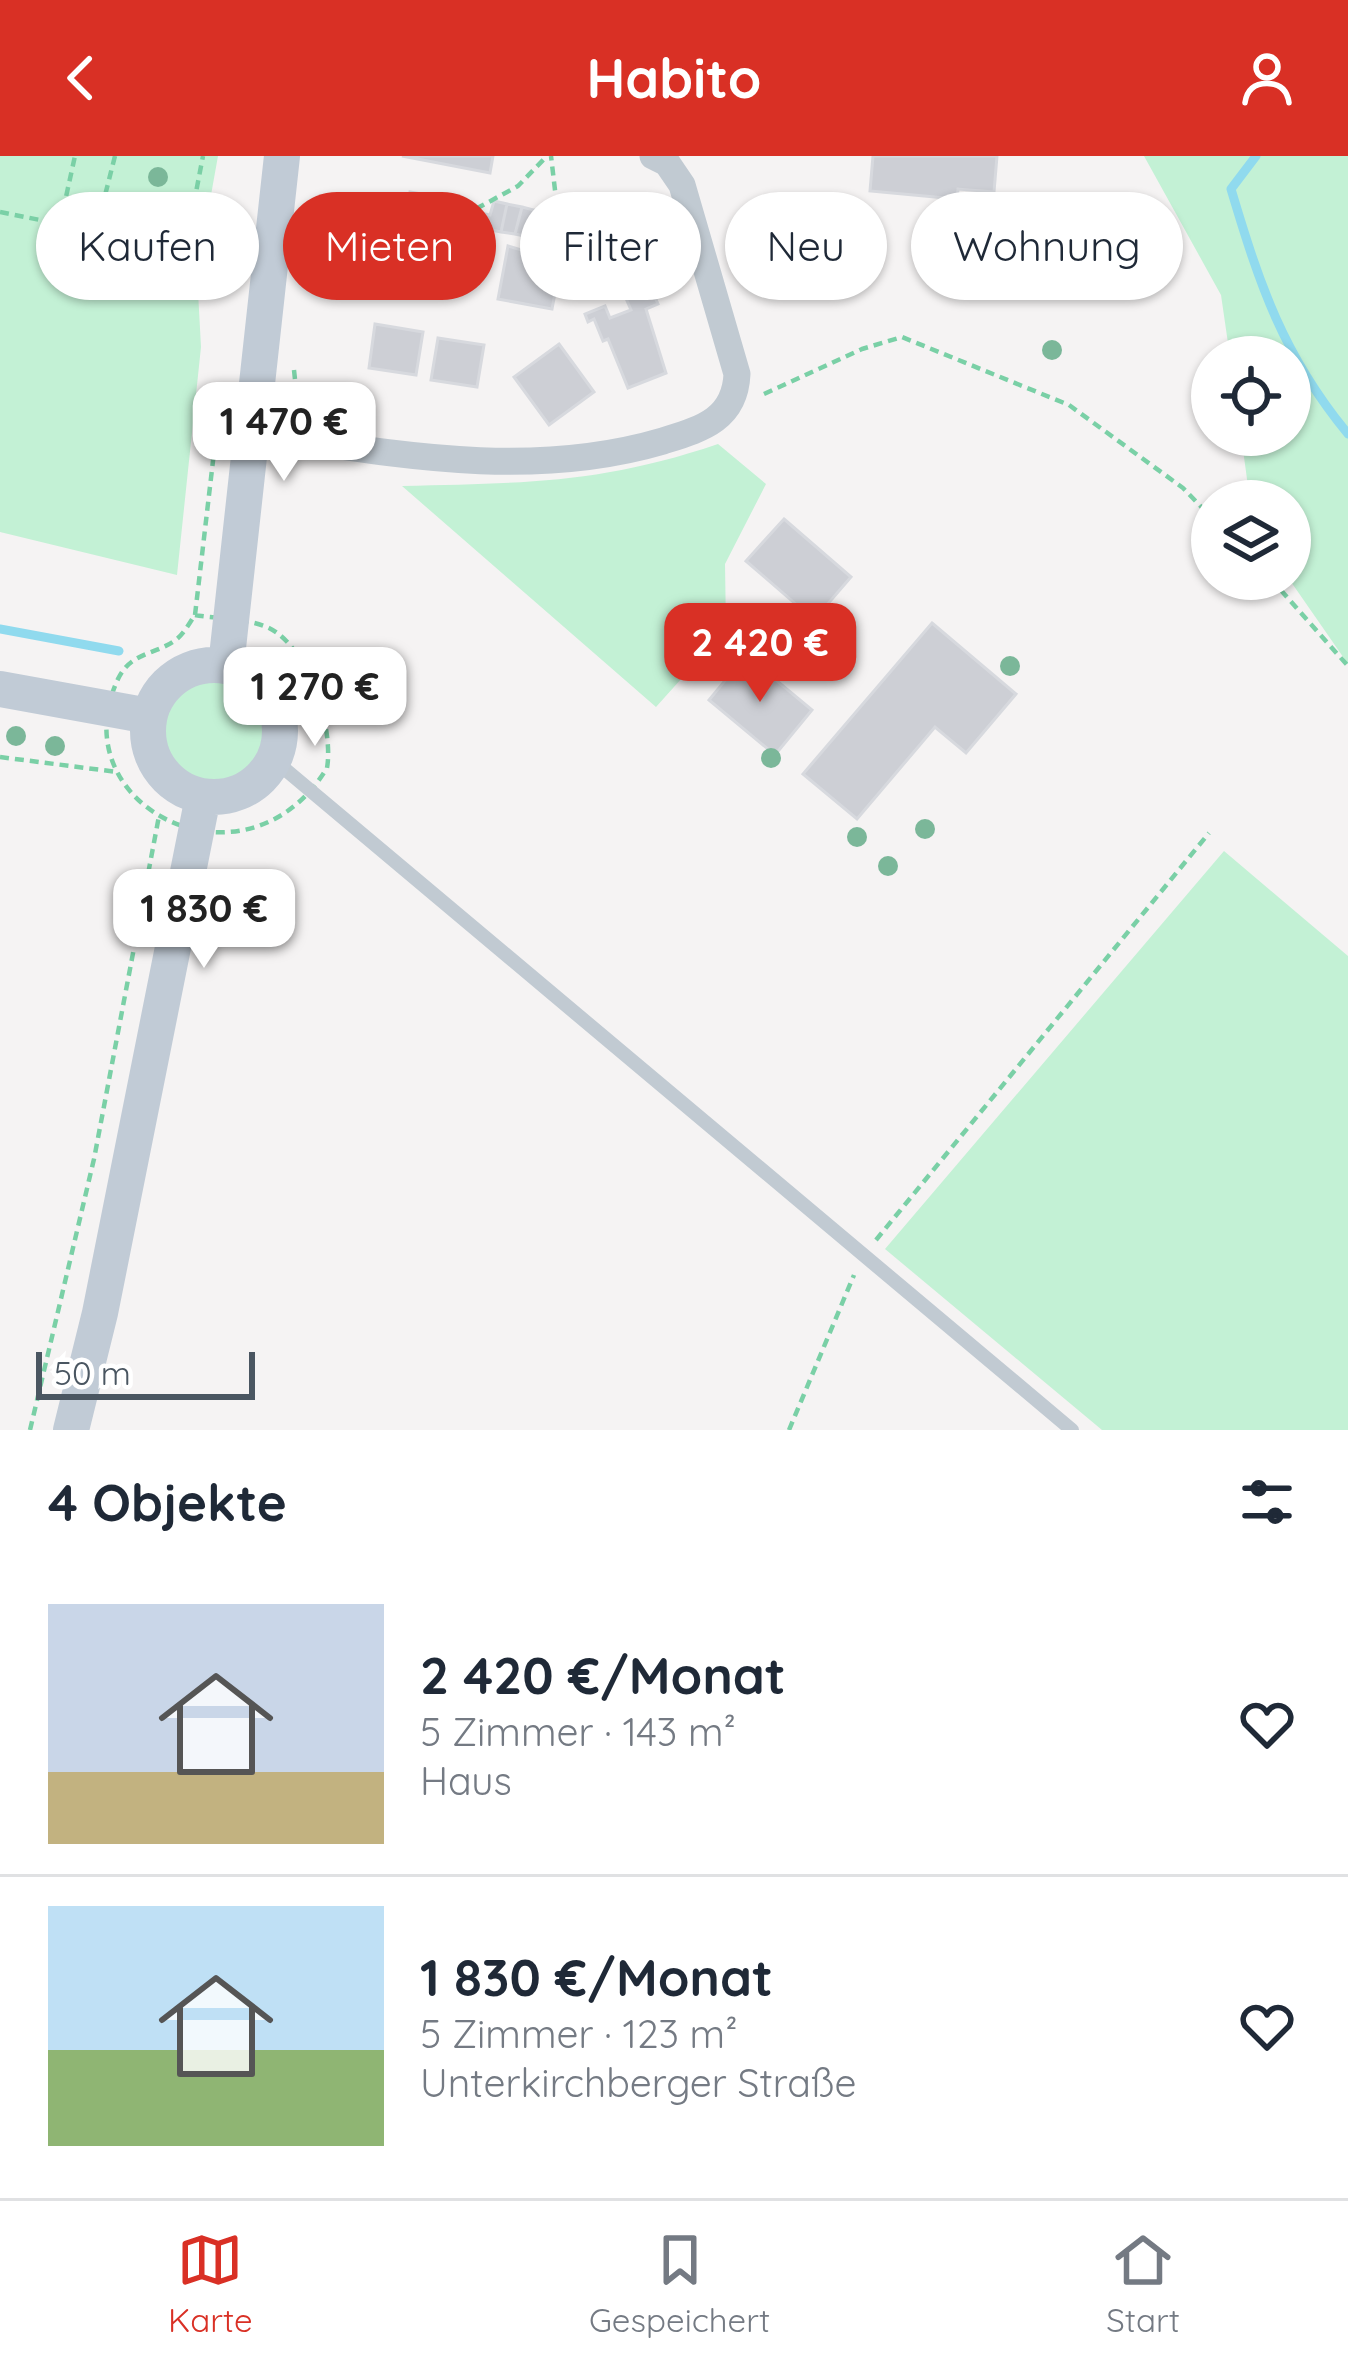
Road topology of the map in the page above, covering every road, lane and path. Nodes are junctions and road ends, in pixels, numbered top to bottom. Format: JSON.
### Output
{"nodes":[{"id":1,"x":75,"y":156,"type":"edge"},
{"id":2,"x":115,"y":156,"type":"edge"},
{"id":3,"x":203,"y":156,"type":"edge"},
{"id":4,"x":282,"y":156,"type":"edge"},
{"id":5,"x":303,"y":156,"type":"edge"},
{"id":6,"x":549,"y":156,"type":"edge"},
{"id":7,"x":653,"y":156,"type":"edge"},
{"id":8,"x":555,"y":192,"type":"edge"},
{"id":9,"x":496,"y":198,"type":"edge"},
{"id":10,"x":0,"y":212,"type":"edge"},
{"id":11,"x":272,"y":248,"type":"junction"},
{"id":12,"x":293,"y":362,"type":"dead end"},
{"id":13,"x":736,"y":390,"type":"junction"},
{"id":14,"x":318,"y":416,"type":"dead end"},
{"id":15,"x":254,"y":433,"type":"junction"},
{"id":16,"x":1191,"y":496,"type":"edge"},
{"id":17,"x":1290,"y":600,"type":"edge"},
{"id":18,"x":231,"y":621,"type":"junction"},
{"id":19,"x":1348,"y":665,"type":"edge"},
{"id":20,"x":226,"y":666,"type":"junction"},
{"id":21,"x":0,"y":689,"type":"edge"},
{"id":22,"x":111,"y":710,"type":"junction"},
{"id":23,"x":149,"y":716,"type":"junction"},
{"id":24,"x":0,"y":757,"type":"edge"},
{"id":25,"x":274,"y":760,"type":"junction"},
{"id":26,"x":117,"y":772,"type":"junction"},
{"id":27,"x":313,"y":792,"type":"junction"},
{"id":28,"x":199,"y":814,"type":"junction"},
{"id":29,"x":159,"y":816,"type":"junction"},
{"id":30,"x":1210,"y":833,"type":"dead end"},
{"id":31,"x":862,"y":1256,"type":"junction"},
{"id":32,"x":30,"y":1430,"type":"edge"},
{"id":33,"x":71,"y":1430,"type":"edge"},
{"id":34,"x":789,"y":1430,"type":"edge"},
{"id":35,"x":1072,"y":1430,"type":"edge"}],
"edges":[{"from":1,"to":10,"type":"path"},
{"from":2,"to":3,"type":"path"},
{"from":4,"to":11,"type":"main road"},
{"from":5,"to":11,"type":"main road"},
{"from":6,"to":8,"type":"path"},
{"from":6,"to":9,"type":"path"},
{"from":7,"to":13,"type":"street"},
{"from":11,"to":15,"type":"main road"},
{"from":12,"to":14,"type":"path"},
{"from":13,"to":15,"type":"street"},
{"from":13,"to":16,"type":"path"},
{"from":15,"to":18,"type":"main road"},
{"from":17,"to":19,"type":"path"},
{"from":18,"to":20,"type":"main road"},
{"from":18,"to":22,"type":"path"},
{"from":18,"to":27,"type":"path"},
{"from":20,"to":23,"type":"main road"},
{"from":20,"to":25,"type":"main road"},
{"from":21,"to":22,"type":"main road"},
{"from":22,"to":23,"type":"main road"},
{"from":22,"to":26,"type":"path"},
{"from":23,"to":28,"type":"main road"},
{"from":24,"to":26,"type":"path"},
{"from":25,"to":27,"type":"lane"},
{"from":25,"to":28,"type":"main road"},
{"from":26,"to":29,"type":"path"},
{"from":27,"to":28,"type":"path"},
{"from":27,"to":31,"type":"lane"},
{"from":28,"to":29,"type":"path"},
{"from":28,"to":33,"type":"main road"},
{"from":29,"to":32,"type":"path"},
{"from":30,"to":31,"type":"path"},
{"from":31,"to":34,"type":"path"},
{"from":31,"to":35,"type":"lane"}]}
